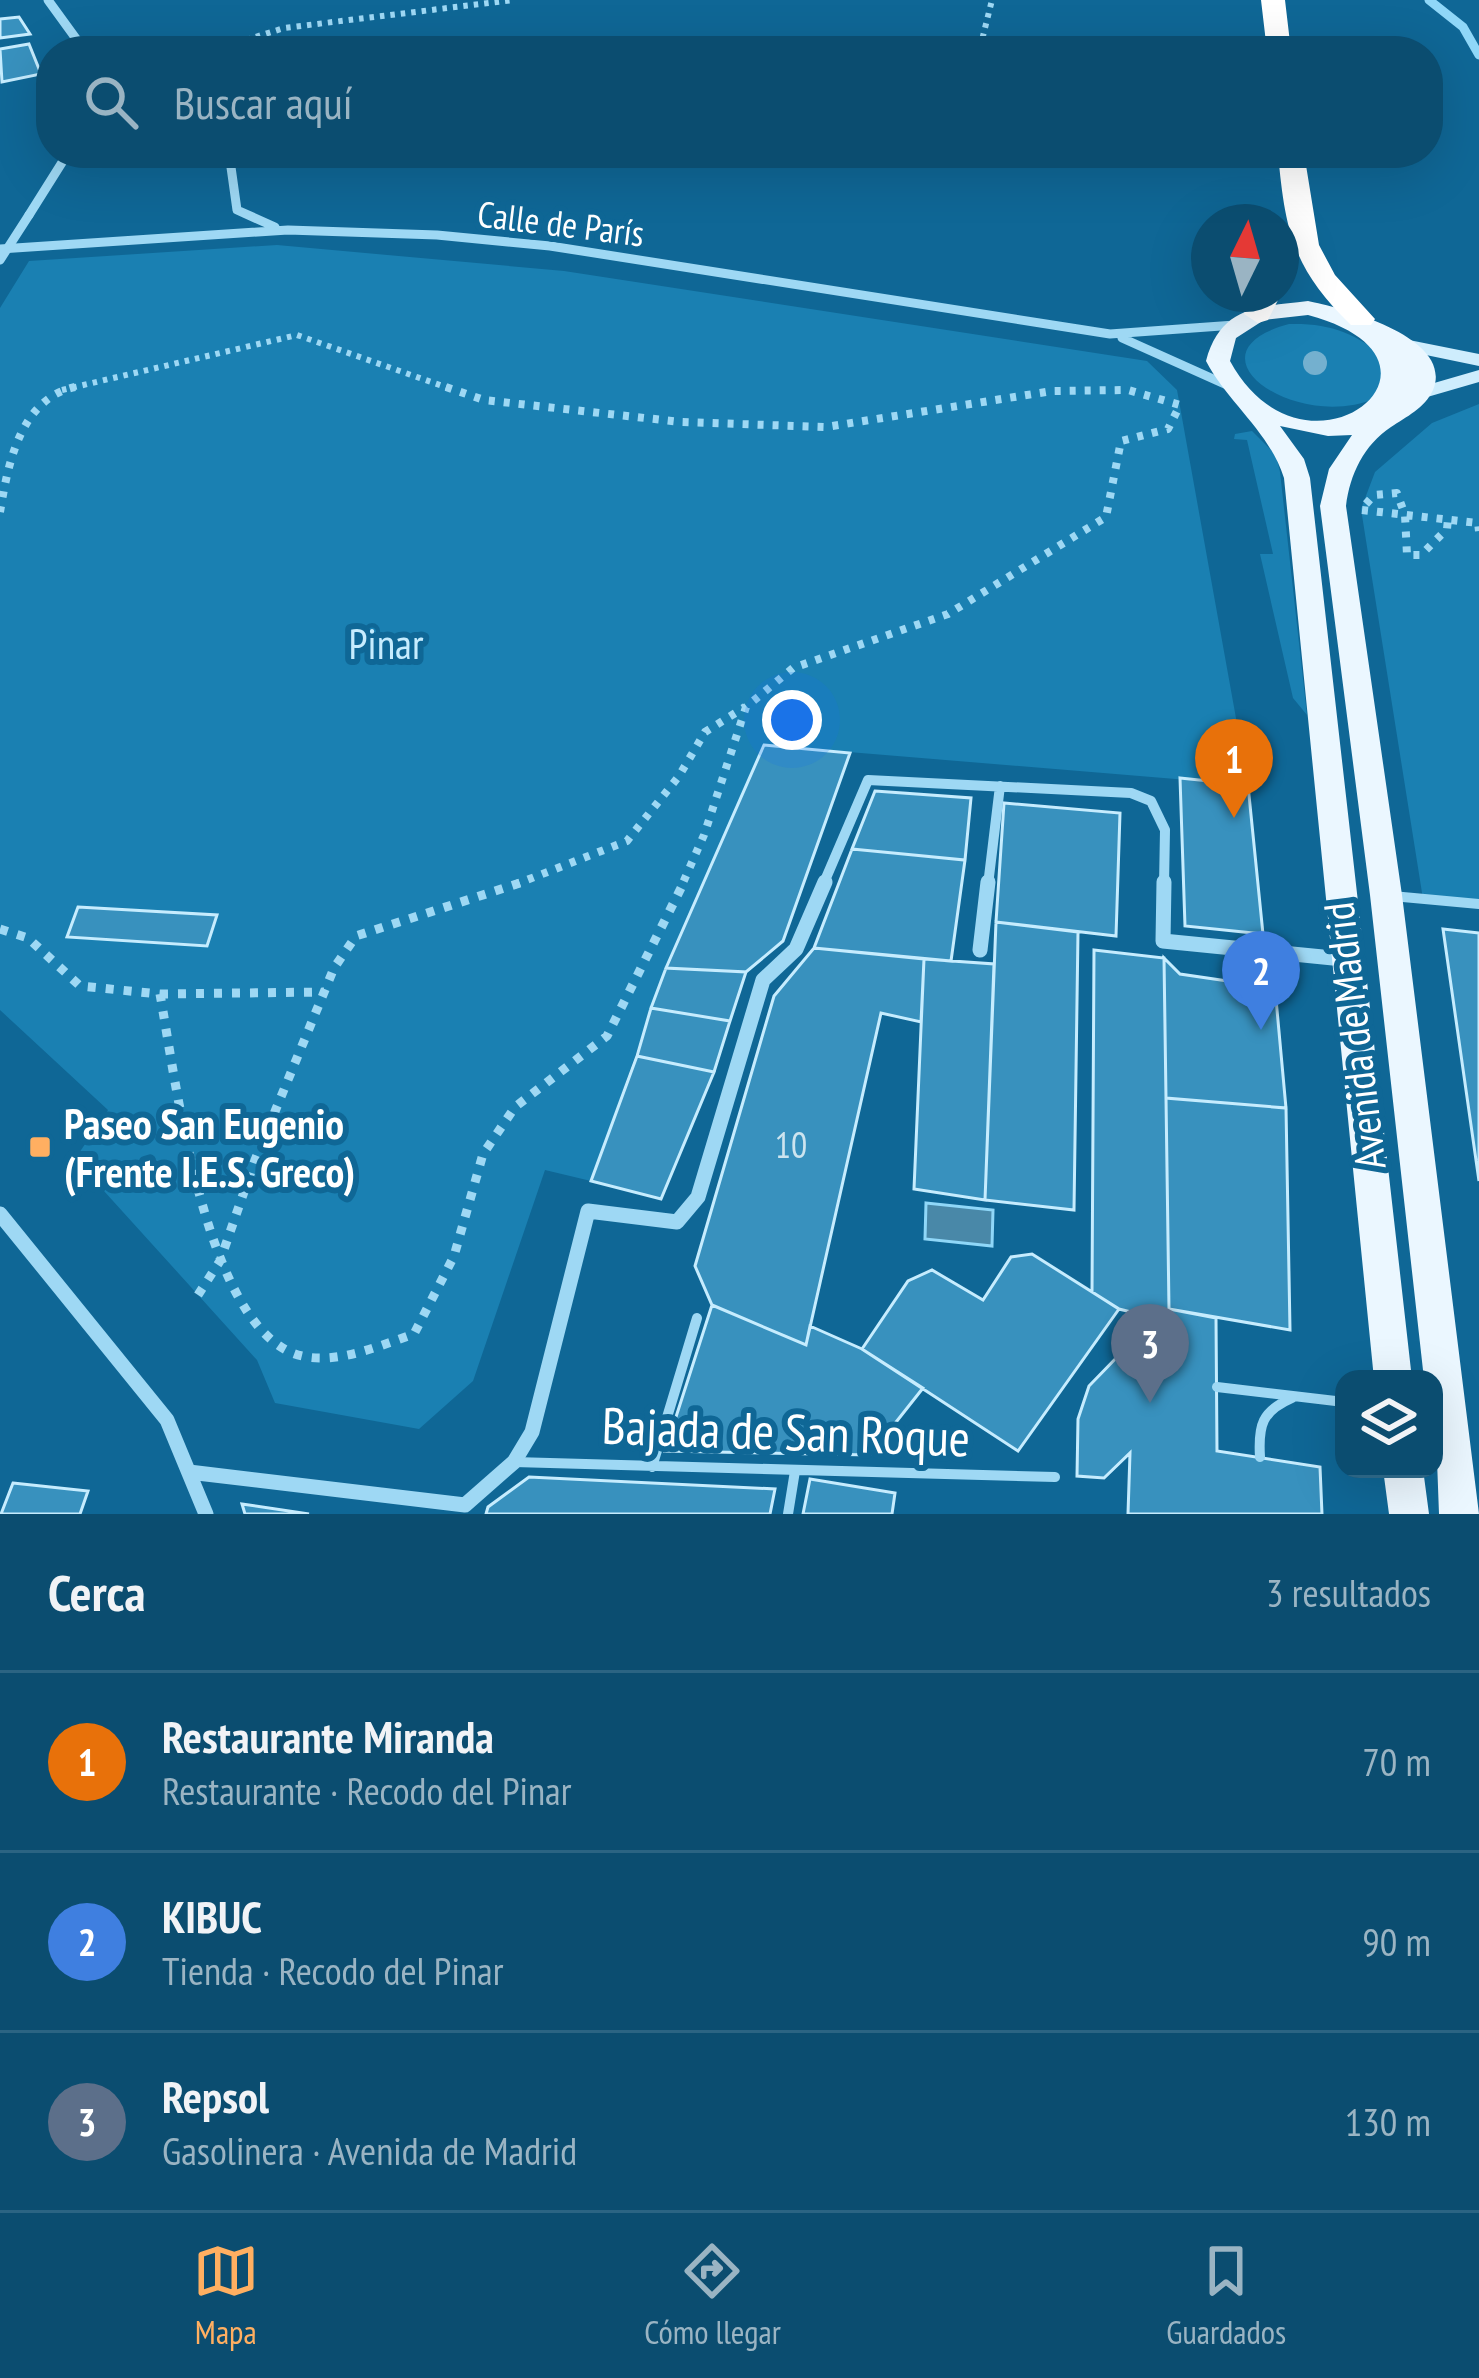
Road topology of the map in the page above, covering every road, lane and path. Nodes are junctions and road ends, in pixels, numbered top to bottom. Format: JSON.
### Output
{"nodes":[{"id":1,"x":47,"y":0,"type":"edge"},
{"id":2,"x":513,"y":0,"type":"edge"},
{"id":3,"x":992,"y":0,"type":"edge"},
{"id":4,"x":1252,"y":0,"type":"edge"},
{"id":5,"x":1273,"y":0,"type":"edge"},
{"id":6,"x":75,"y":36,"type":"edge"},
{"id":7,"x":259,"y":36,"type":"edge"},
{"id":8,"x":983,"y":36,"type":"edge"},
{"id":9,"x":1256,"y":36,"type":"edge"},
{"id":10,"x":1277,"y":36,"type":"edge"},
{"id":11,"x":58,"y":168,"type":"edge"},
{"id":12,"x":231,"y":168,"type":"edge"},
{"id":13,"x":1268,"y":168,"type":"edge"},
{"id":14,"x":1293,"y":168,"type":"edge"},
{"id":15,"x":1271,"y":204,"type":"edge"},
{"id":16,"x":288,"y":230,"type":"junction"},
{"id":17,"x":0,"y":249,"type":"edge"},
{"id":18,"x":0,"y":260,"type":"edge"},
{"id":19,"x":1299,"y":308,"type":"edge"},
{"id":20,"x":1247,"y":312,"type":"edge"},
{"id":21,"x":1252,"y":312,"type":"edge"},
{"id":22,"x":1360,"y":319,"type":"junction"},
{"id":23,"x":1110,"y":334,"type":"junction"},
{"id":24,"x":1404,"y":345,"type":"junction"},
{"id":25,"x":1479,"y":360,"type":"edge"},
{"id":26,"x":1479,"y":376,"type":"edge"},
{"id":27,"x":1417,"y":394,"type":"junction"},
{"id":28,"x":1242,"y":396,"type":"junction"},
{"id":29,"x":1381,"y":421,"type":"junction"},
{"id":30,"x":0,"y":512,"type":"edge"},
{"id":31,"x":1405,"y":514,"type":"junction"},
{"id":32,"x":1448,"y":519,"type":"junction"},
{"id":33,"x":1479,"y":531,"type":"edge"},
{"id":34,"x":746,"y":706,"type":"junction"},
{"id":35,"x":1000,"y":786,"type":"junction"},
{"id":36,"x":1387,"y":895,"type":"junction"},
{"id":37,"x":1479,"y":904,"type":"edge"},
{"id":38,"x":0,"y":929,"type":"edge"},
{"id":39,"x":980,"y":950,"type":"dead end"},
{"id":40,"x":1350,"y":960,"type":"junction"},
{"id":41,"x":324,"y":992,"type":"junction"},
{"id":42,"x":160,"y":994,"type":"junction"},
{"id":43,"x":0,"y":1214,"type":"edge"},
{"id":44,"x":220,"y":1262,"type":"junction"},
{"id":45,"x":198,"y":1294,"type":"dead end"},
{"id":46,"x":697,"y":1318,"type":"dead end"},
{"id":47,"x":1392,"y":1370,"type":"edge"},
{"id":48,"x":1217,"y":1387,"type":"dead end"},
{"id":49,"x":1297,"y":1396,"type":"junction"},
{"id":50,"x":1335,"y":1401,"type":"edge"},
{"id":51,"x":1260,"y":1457,"type":"dead end"},
{"id":52,"x":514,"y":1462,"type":"junction"},
{"id":53,"x":652,"y":1467,"type":"junction"},
{"id":54,"x":795,"y":1471,"type":"junction"},
{"id":55,"x":189,"y":1472,"type":"junction"},
{"id":56,"x":1055,"y":1478,"type":"dead end"},
{"id":57,"x":1404,"y":1478,"type":"edge"},
{"id":58,"x":206,"y":1514,"type":"edge"},
{"id":59,"x":788,"y":1514,"type":"edge"},
{"id":60,"x":1409,"y":1514,"type":"edge"},
{"id":61,"x":1459,"y":1514,"type":"edge"}],
"edges":[{"from":1,"to":6,"type":"street"},
{"from":2,"to":7,"type":"path"},
{"from":3,"to":8,"type":"path"},
{"from":4,"to":9,"type":"highway"},
{"from":5,"to":10,"type":"highway"},
{"from":11,"to":18,"type":"street","bridge":true},
{"from":12,"to":16,"type":"street"},
{"from":13,"to":15,"type":"highway"},
{"from":14,"to":22,"type":"highway"},
{"from":16,"to":17,"type":"street","name":"Calle de París"},
{"from":16,"to":23,"type":"street","name":"Calle de París"},
{"from":19,"to":22,"type":"main road"},
{"from":20,"to":23,"type":"street","name":"Calle de París"},
{"from":21,"to":28,"type":"main road"},
{"from":22,"to":24,"type":"main road"},
{"from":23,"to":28,"type":"street","name":"Calle de París"},
{"from":24,"to":25,"type":"main road"},
{"from":24,"to":27,"type":"main road"},
{"from":26,"to":27,"type":"main road"},
{"from":27,"to":29,"type":"main road","name":"Avenida de Madrid"},
{"from":28,"to":29,"type":"main road"},
{"from":28,"to":40,"type":"main road","name":"Avenida de Madrid"},
{"from":29,"to":36,"type":"main road","name":"Avenida de Madrid"},
{"from":30,"to":34,"type":"path"},
{"from":31,"to":31,"type":"path"},
{"from":31,"to":32,"type":"path"},
{"from":31,"to":32,"type":"path"},
{"from":32,"to":33,"type":"path"},
{"from":34,"to":41,"type":"path"},
{"from":34,"to":44,"type":"path"},
{"from":35,"to":39,"type":"street"},
{"from":35,"to":40,"type":"street"},
{"from":35,"to":52,"type":"street"},
{"from":36,"to":37,"type":"lane"},
{"from":36,"to":61,"type":"main road","name":"Avenida de Madrid"},
{"from":38,"to":42,"type":"path"},
{"from":40,"to":47,"type":"main road","name":"Avenida de Madrid"},
{"from":41,"to":42,"type":"path"},
{"from":41,"to":44,"type":"path"},
{"from":42,"to":44,"type":"path"},
{"from":43,"to":55,"type":"street"},
{"from":44,"to":45,"type":"path"},
{"from":46,"to":53,"type":"lane"},
{"from":48,"to":49,"type":"lane"},
{"from":49,"to":50,"type":"lane"},
{"from":49,"to":51,"type":"lane"},
{"from":52,"to":53,"type":"lane","name":"Bajada de San Roque"},
{"from":52,"to":55,"type":"street"},
{"from":53,"to":54,"type":"lane","name":"Bajada de San Roque"},
{"from":54,"to":56,"type":"lane","name":"Bajada de San Roque"},
{"from":54,"to":59,"type":"lane"},
{"from":55,"to":58,"type":"street"},
{"from":57,"to":60,"type":"main road"}]}
